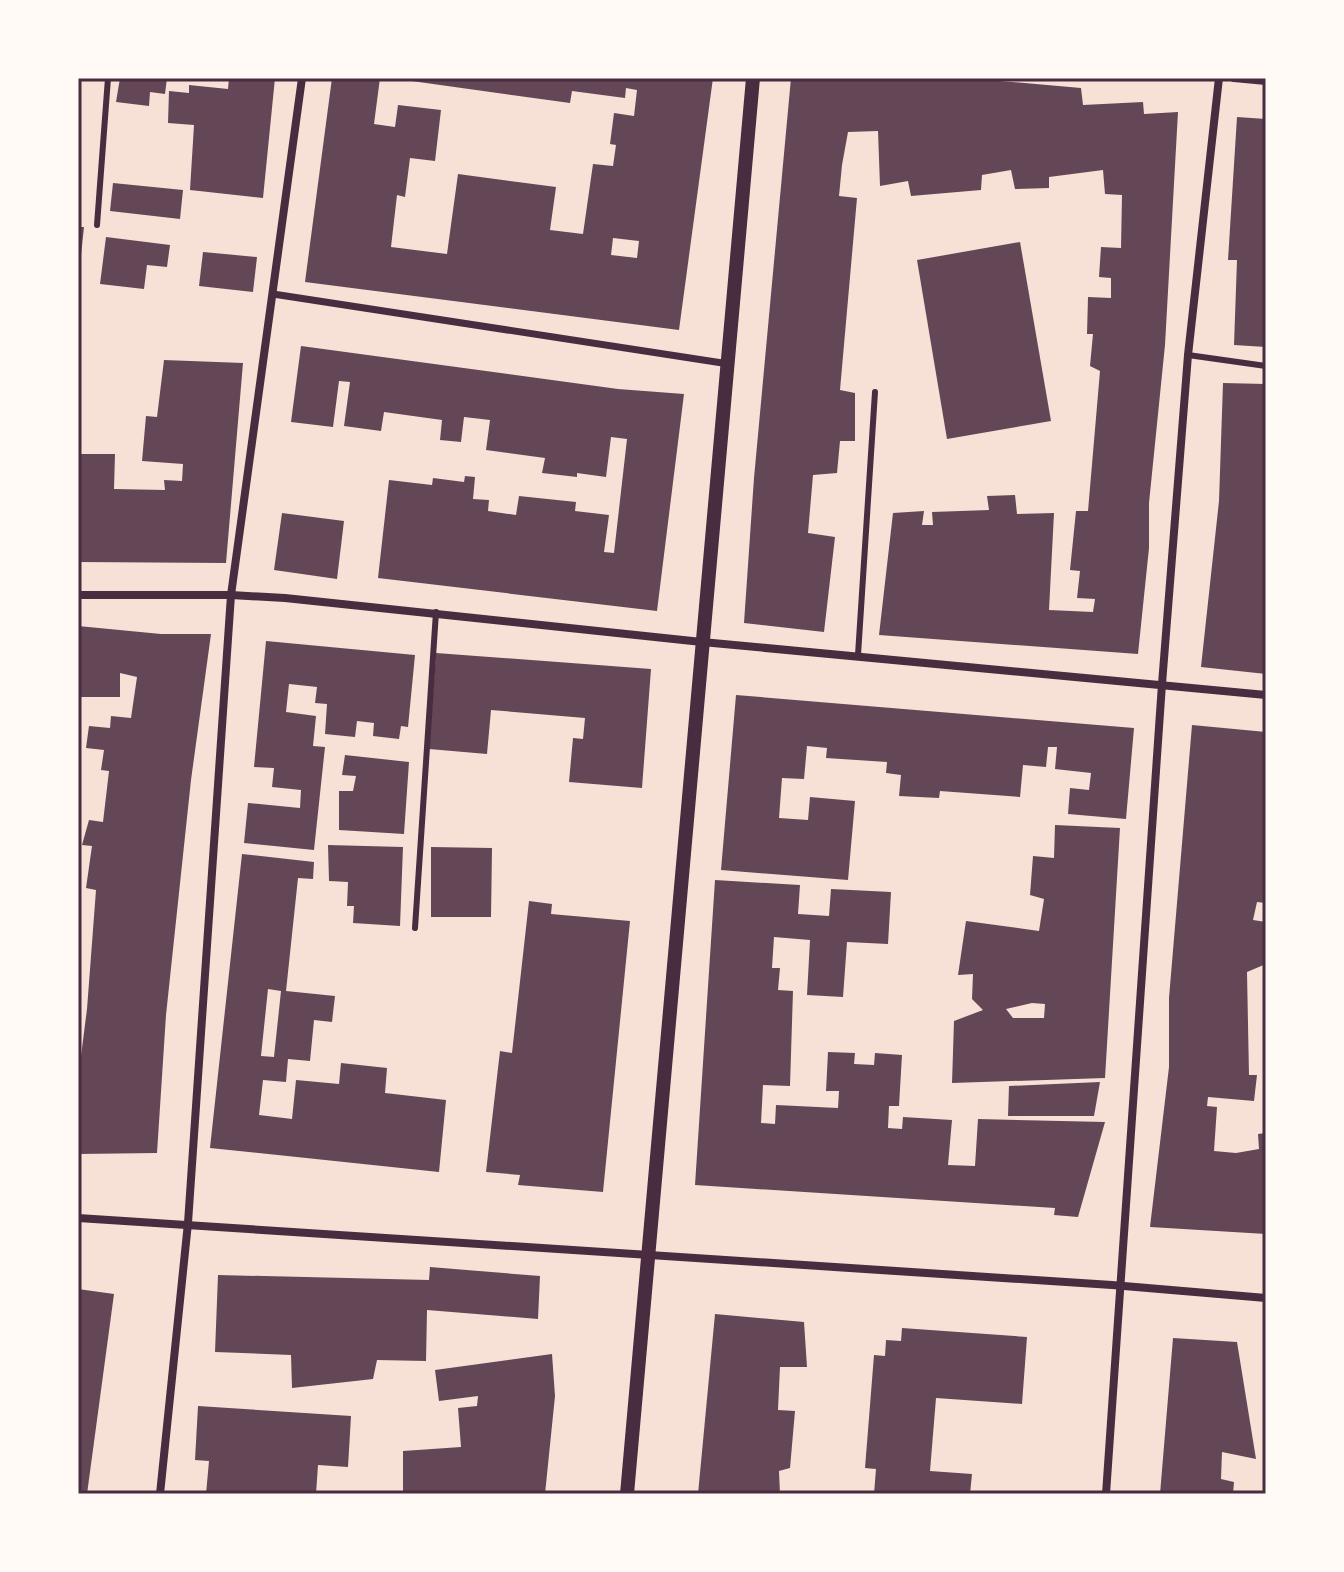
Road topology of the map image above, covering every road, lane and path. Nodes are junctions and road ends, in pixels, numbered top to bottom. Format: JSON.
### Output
{"nodes":[{"id":1,"x":108,"y":78,"type":"edge"},
{"id":2,"x":302,"y":78,"type":"edge"},
{"id":3,"x":753,"y":78,"type":"edge"},
{"id":4,"x":1219,"y":78,"type":"edge"},
{"id":5,"x":1234,"y":78,"type":"edge"},
{"id":6,"x":1266,"y":81,"type":"edge"},
{"id":7,"x":97,"y":225,"type":"dead end"},
{"id":8,"x":273,"y":294,"type":"junction"},
{"id":9,"x":1188,"y":355,"type":"junction"},
{"id":10,"x":729,"y":364,"type":"junction"},
{"id":11,"x":1266,"y":366,"type":"edge"},
{"id":12,"x":875,"y":392,"type":"dead end"},
{"id":13,"x":78,"y":595,"type":"edge"},
{"id":14,"x":231,"y":595,"type":"junction"},
{"id":15,"x":436,"y":612,"type":"junction"},
{"id":16,"x":702,"y":642,"type":"junction"},
{"id":17,"x":858,"y":655,"type":"junction"},
{"id":18,"x":1162,"y":684,"type":"junction"},
{"id":19,"x":1266,"y":695,"type":"edge"},
{"id":20,"x":415,"y":928,"type":"dead end"},
{"id":21,"x":78,"y":1218,"type":"edge"},
{"id":22,"x":188,"y":1223,"type":"junction"},
{"id":23,"x":649,"y":1255,"type":"junction"},
{"id":24,"x":1121,"y":1286,"type":"junction"},
{"id":25,"x":1266,"y":1298,"type":"edge"},
{"id":26,"x":160,"y":1494,"type":"edge"},
{"id":27,"x":627,"y":1494,"type":"edge"},
{"id":28,"x":1106,"y":1494,"type":"edge"}],
"edges":[{"from":1,"to":7,"type":"lane"},
{"from":2,"to":8,"type":"street"},
{"from":3,"to":10,"type":"street"},
{"from":4,"to":9,"type":"street"},
{"from":5,"to":6,"type":"street"},
{"from":8,"to":10,"type":"street"},
{"from":8,"to":14,"type":"street"},
{"from":9,"to":11,"type":"lane"},
{"from":9,"to":18,"type":"street"},
{"from":10,"to":16,"type":"street"},
{"from":12,"to":17,"type":"lane"},
{"from":13,"to":14,"type":"street"},
{"from":14,"to":15,"type":"street"},
{"from":14,"to":22,"type":"street"},
{"from":15,"to":16,"type":"street"},
{"from":15,"to":20,"type":"lane"},
{"from":16,"to":17,"type":"street"},
{"from":16,"to":23,"type":"street"},
{"from":17,"to":18,"type":"street"},
{"from":18,"to":19,"type":"street"},
{"from":18,"to":24,"type":"street"},
{"from":21,"to":22,"type":"street"},
{"from":22,"to":23,"type":"street"},
{"from":22,"to":26,"type":"street"},
{"from":23,"to":24,"type":"street"},
{"from":23,"to":27,"type":"street"},
{"from":24,"to":25,"type":"street"},
{"from":24,"to":28,"type":"street"}]}
